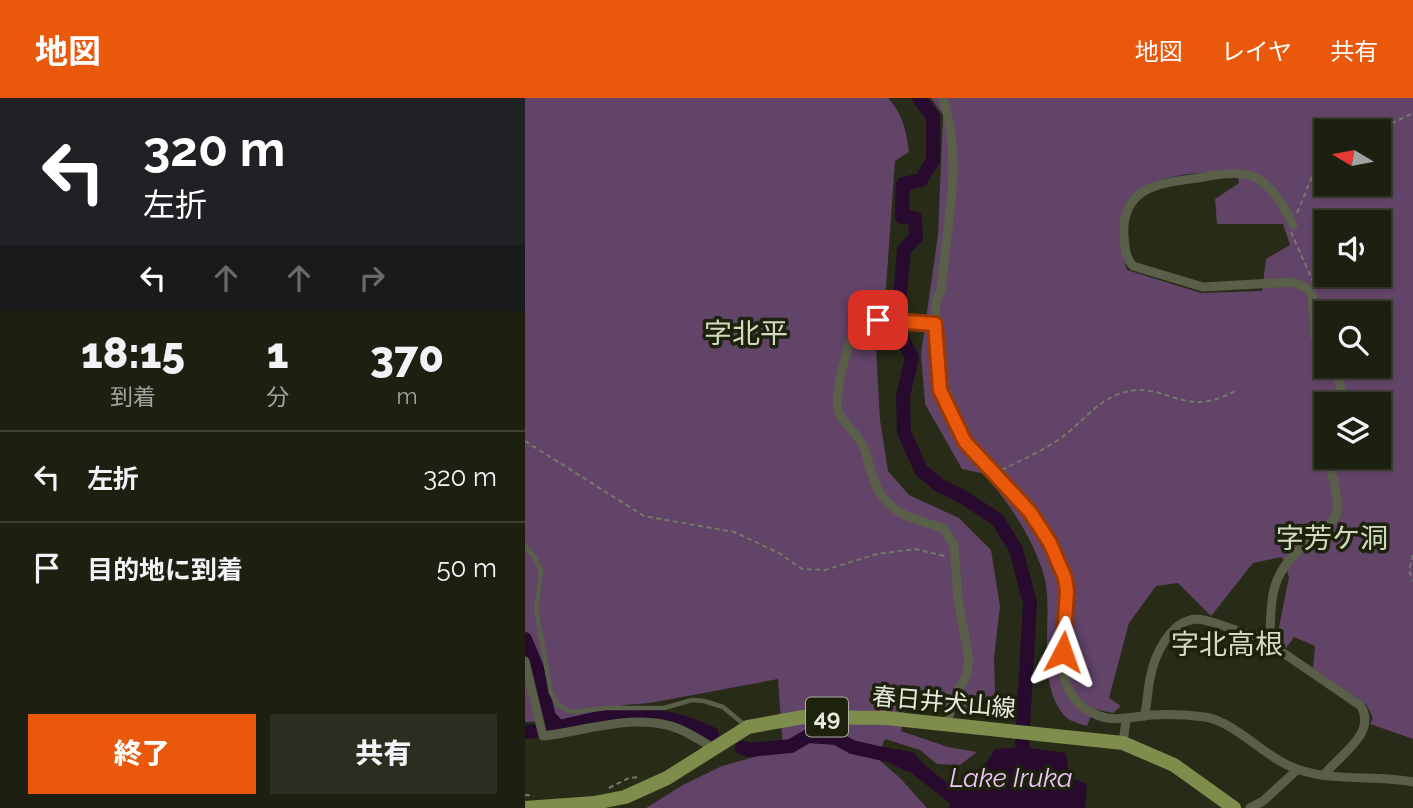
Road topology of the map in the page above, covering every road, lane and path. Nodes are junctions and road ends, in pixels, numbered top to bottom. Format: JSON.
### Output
{"nodes":[{"id":1,"x":943,"y":98,"type":"edge"},
{"id":2,"x":1413,"y":113,"type":"edge"},
{"id":3,"x":1391,"y":124,"type":"edge"},
{"id":4,"x":1314,"y":172,"type":"edge"},
{"id":5,"x":1293,"y":225,"type":"junction"},
{"id":6,"x":1312,"y":294,"type":"junction"},
{"id":7,"x":935,"y":324,"type":"junction"},
{"id":8,"x":1314,"y":324,"type":"edge"},
{"id":9,"x":1235,"y":391,"type":"dead end"},
{"id":10,"x":525,"y":441,"type":"edge"},
{"id":11,"x":1330,"y":469,"type":"edge"},
{"id":12,"x":995,"y":474,"type":"junction"},
{"id":13,"x":525,"y":546,"type":"edge"},
{"id":14,"x":1413,"y":555,"type":"edge"},
{"id":15,"x":956,"y":561,"type":"junction"},
{"id":16,"x":1413,"y":581,"type":"edge"},
{"id":17,"x":1270,"y":643,"type":"junction"},
{"id":18,"x":525,"y":661,"type":"edge"},
{"id":19,"x":1144,"y":716,"type":"junction"},
{"id":20,"x":1126,"y":720,"type":"junction"},
{"id":21,"x":948,"y":723,"type":"junction"},
{"id":22,"x":748,"y":727,"type":"junction"},
{"id":23,"x":1123,"y":743,"type":"junction"},
{"id":24,"x":713,"y":748,"type":"junction"},
{"id":25,"x":1297,"y":770,"type":"junction"},
{"id":26,"x":1324,"y":775,"type":"junction"},
{"id":27,"x":1413,"y":782,"type":"edge"},
{"id":28,"x":654,"y":785,"type":"junction"},
{"id":29,"x":606,"y":790,"type":"dead end"},
{"id":30,"x":525,"y":795,"type":"edge"},
{"id":31,"x":538,"y":796,"type":"dead end"},
{"id":32,"x":525,"y":808,"type":"edge"},
{"id":33,"x":1234,"y":808,"type":"edge"},
{"id":34,"x":1250,"y":808,"type":"edge"}],
"edges":[{"from":1,"to":7,"type":"street"},
{"from":2,"to":3,"type":"path"},
{"from":4,"to":5,"type":"path"},
{"from":5,"to":6,"type":"path"},
{"from":5,"to":6,"type":"street"},
{"from":6,"to":8,"type":"street"},
{"from":7,"to":12,"type":"street"},
{"from":7,"to":15,"type":"street"},
{"from":9,"to":12,"type":"path"},
{"from":10,"to":15,"type":"path"},
{"from":11,"to":17,"type":"street"},
{"from":12,"to":20,"type":"street"},
{"from":13,"to":22,"type":"lane"},
{"from":14,"to":16,"type":"path"},
{"from":15,"to":21,"type":"street"},
{"from":17,"to":19,"type":"street"},
{"from":17,"to":26,"type":"street"},
{"from":18,"to":24,"type":"street"},
{"from":19,"to":20,"type":"street"},
{"from":19,"to":25,"type":"street"},
{"from":20,"to":23,"type":"street"},
{"from":21,"to":22,"type":"main road","name":"春日井犬山線","number":"49"},
{"from":21,"to":23,"type":"main road","name":"春日井犬山線","number":"49"},
{"from":22,"to":24,"type":"main road","name":"春日井犬山線","number":"49"},
{"from":23,"to":33,"type":"main road","name":"春日井犬山線","number":"49"},
{"from":24,"to":28,"type":"main road","name":"春日井犬山線","number":"49"},
{"from":25,"to":26,"type":"street"},
{"from":25,"to":34,"type":"street"},
{"from":26,"to":27,"type":"street"},
{"from":28,"to":29,"type":"path"},
{"from":28,"to":32,"type":"main road","name":"春日井犬山線","number":"49"},
{"from":30,"to":31,"type":"path"}]}
